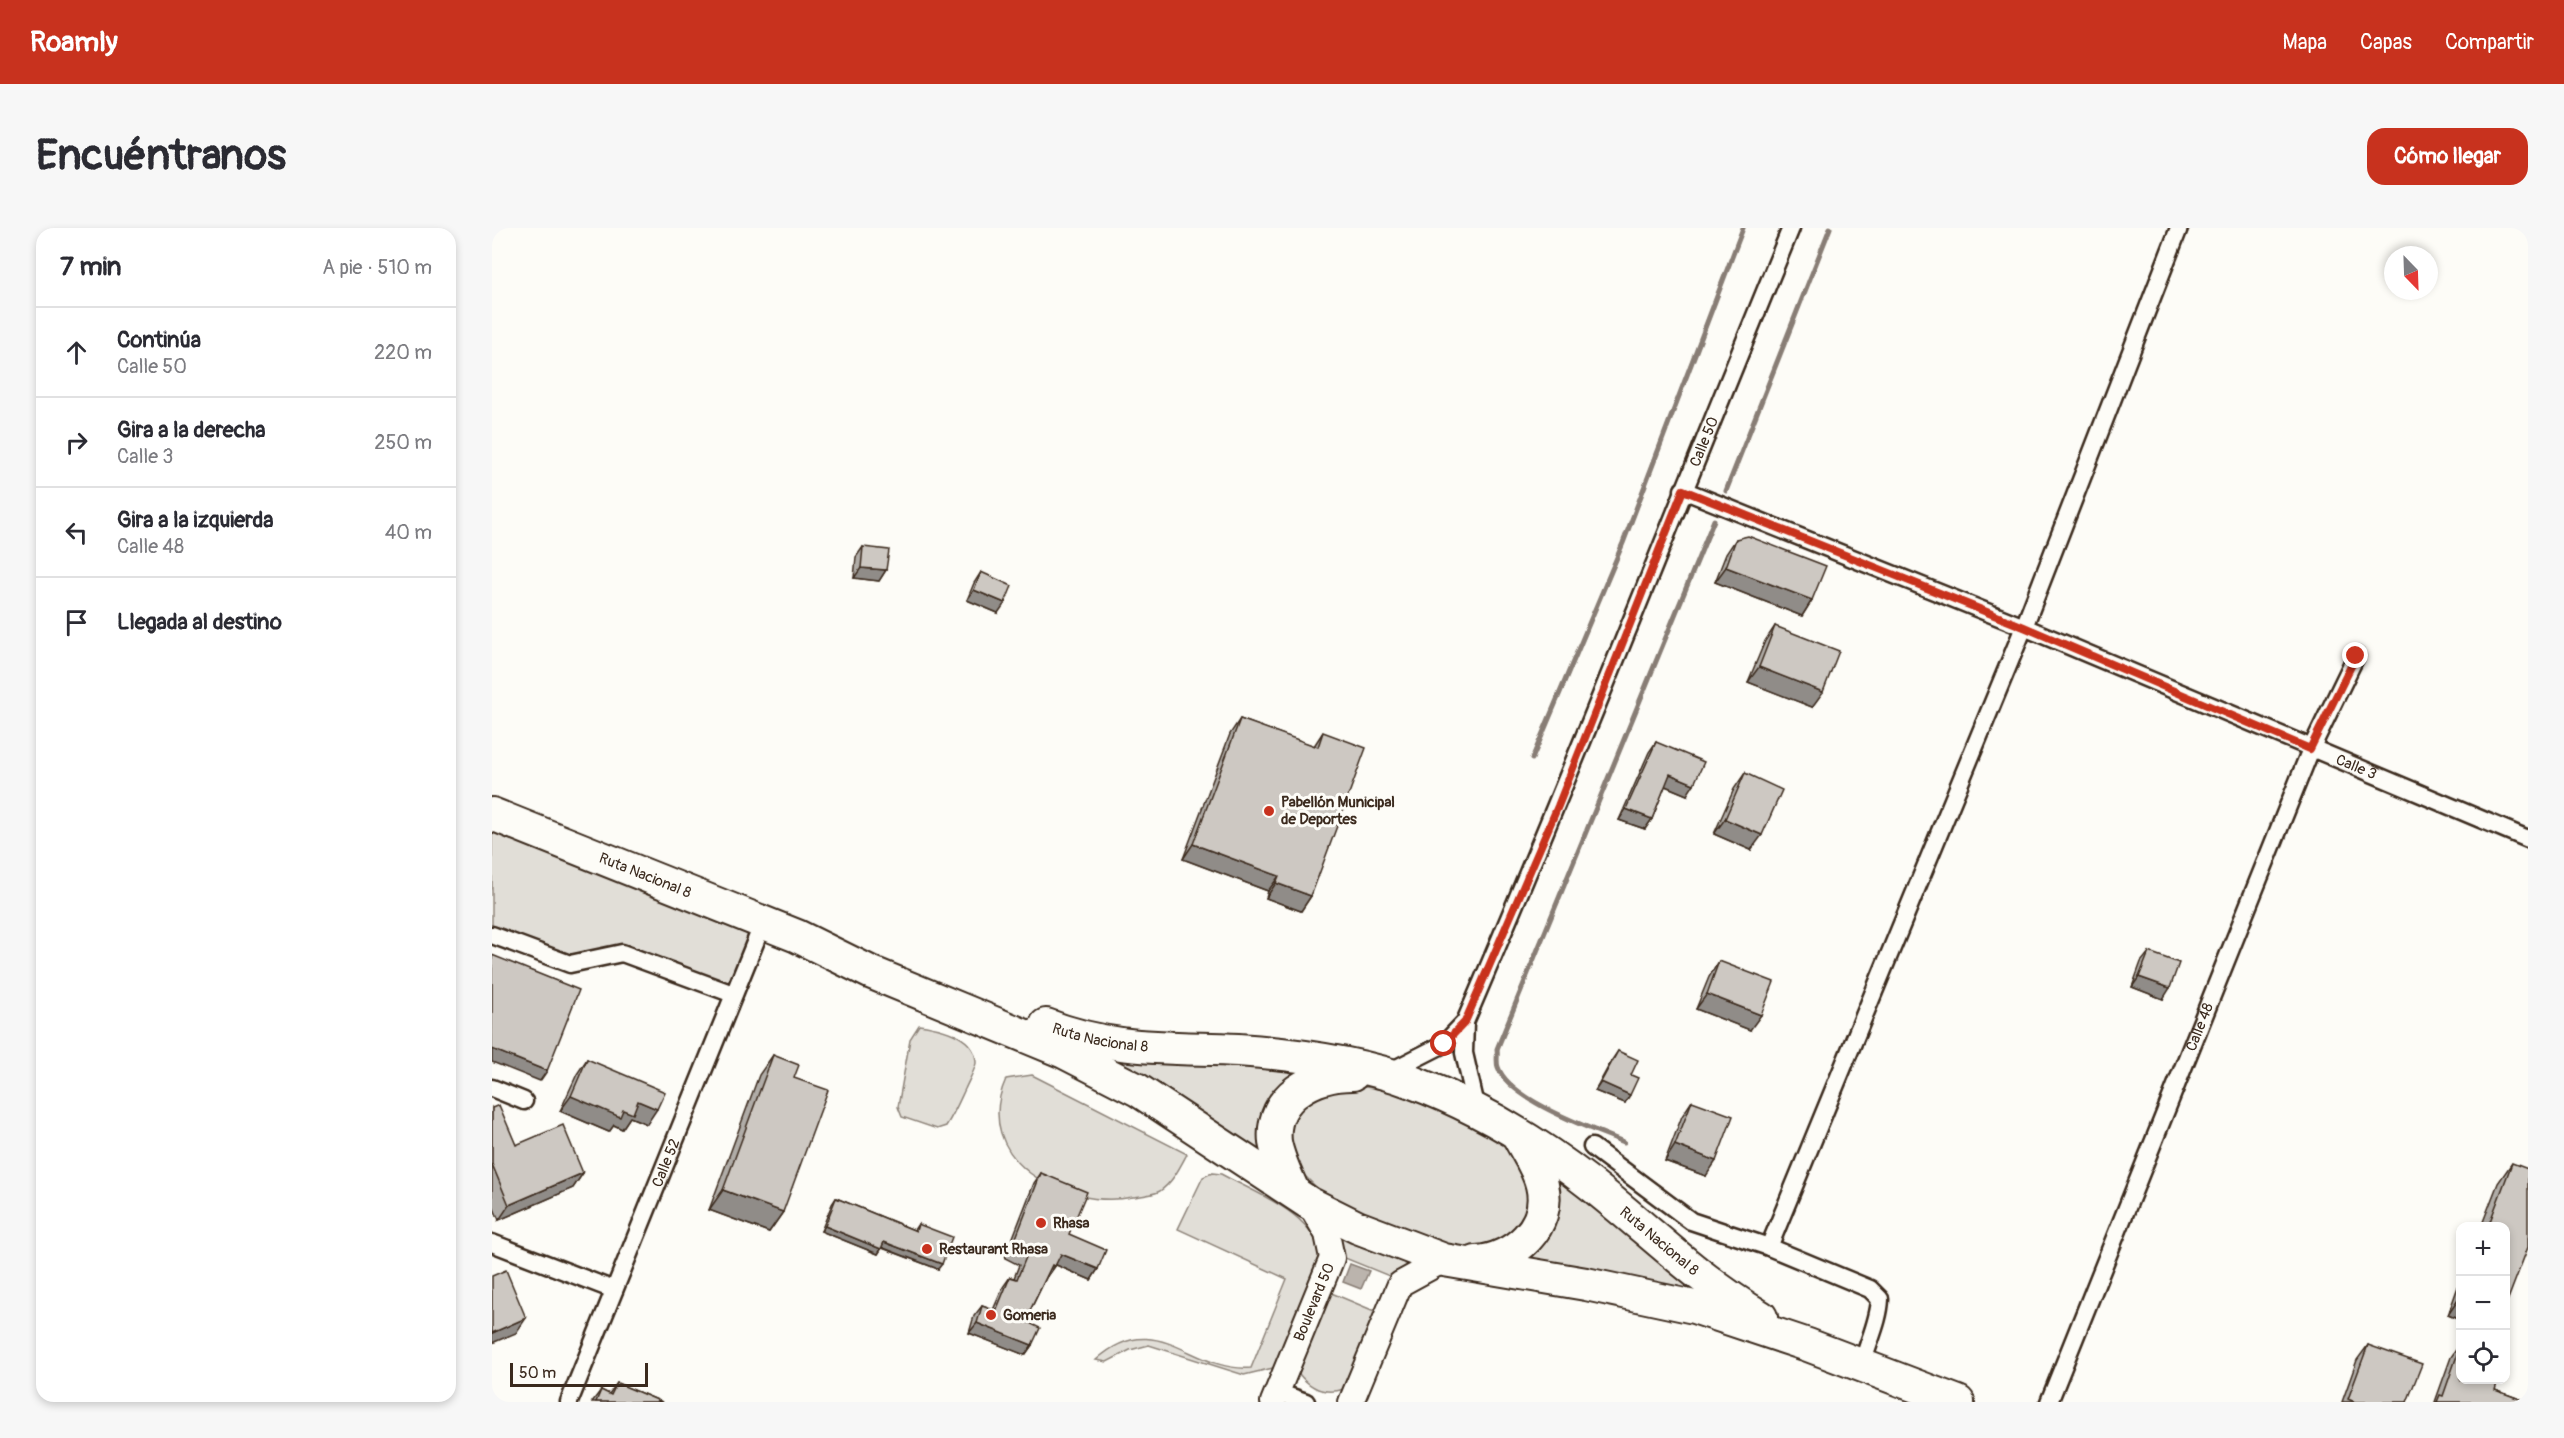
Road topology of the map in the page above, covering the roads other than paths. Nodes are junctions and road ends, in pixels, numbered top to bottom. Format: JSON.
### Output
{"nodes":[{"id":1,"x":1791,"y":228,"type":"edge"},
{"id":2,"x":2179,"y":228,"type":"edge"},
{"id":3,"x":1683,"y":490,"type":"junction"},
{"id":4,"x":2024,"y":627,"type":"junction"},
{"id":5,"x":2356,"y":656,"type":"dead end"},
{"id":6,"x":2310,"y":749,"type":"junction"},
{"id":7,"x":492,"y":814,"type":"edge"},
{"id":8,"x":2528,"y":839,"type":"edge"},
{"id":9,"x":763,"y":923,"type":"junction"},
{"id":10,"x":492,"y":935,"type":"edge"},
{"id":11,"x":797,"y":936,"type":"junction"},
{"id":12,"x":733,"y":994,"type":"junction"},
{"id":13,"x":1465,"y":1022,"type":"junction"},
{"id":14,"x":1382,"y":1074,"type":"junction"},
{"id":15,"x":492,"y":1088,"type":"edge"},
{"id":16,"x":524,"y":1101,"type":"dead end"},
{"id":17,"x":1477,"y":1110,"type":"junction"},
{"id":18,"x":1515,"y":1130,"type":"junction"},
{"id":19,"x":1592,"y":1147,"type":"dead end"},
{"id":20,"x":1301,"y":1197,"type":"junction"},
{"id":21,"x":492,"y":1243,"type":"edge"},
{"id":22,"x":1769,"y":1247,"type":"junction"},
{"id":23,"x":1455,"y":1262,"type":"junction"},
{"id":24,"x":614,"y":1290,"type":"junction"},
{"id":25,"x":1808,"y":1345,"type":"junction"},
{"id":26,"x":1862,"y":1366,"type":"junction"},
{"id":27,"x":1275,"y":1397,"type":"edge"},
{"id":28,"x":569,"y":1402,"type":"edge"},
{"id":29,"x":1306,"y":1402,"type":"edge"},
{"id":30,"x":1351,"y":1402,"type":"edge"},
{"id":31,"x":1958,"y":1402,"type":"edge"},
{"id":32,"x":2049,"y":1402,"type":"edge"}],
"edges":[{"from":1,"to":3,"type":"street","name":"Calle 50"},
{"from":2,"to":4,"type":"street"},
{"from":3,"to":4,"type":"street","name":"Calle 3"},
{"from":3,"to":13,"type":"street","name":"Calle 50"},
{"from":4,"to":6,"type":"street","name":"Calle 3"},
{"from":4,"to":22,"type":"street"},
{"from":5,"to":6,"type":"street","name":"Calle 48"},
{"from":6,"to":8,"type":"street","name":"Calle 3"},
{"from":6,"to":32,"type":"street","name":"Calle 48"},
{"from":7,"to":9,"type":"highway","name":"Ruta Nacional 8"},
{"from":9,"to":11,"type":"highway","name":"Ruta Nacional 8"},
{"from":9,"to":12,"type":"street","name":"Calle 52"},
{"from":10,"to":12,"type":"street"},
{"from":11,"to":14,"type":"highway","name":"Ruta Nacional 8"},
{"from":11,"to":20,"type":"highway","name":"Ruta Nacional 8"},
{"from":12,"to":24,"type":"street","name":"Calle 52"},
{"from":13,"to":14,"type":"street","name":"Calle 50"},
{"from":13,"to":17,"type":"street","name":"Calle 50"},
{"from":14,"to":17,"type":"highway","name":"Ruta Nacional 8"},
{"from":14,"to":20,"type":"highway","name":"Ruta Nacional 8"},
{"from":15,"to":16,"type":"street"},
{"from":17,"to":18,"type":"highway","name":"Ruta Nacional 8"},
{"from":18,"to":23,"type":"highway","name":"Ruta Nacional 8"},
{"from":18,"to":25,"type":"highway","name":"Ruta Nacional 8"},
{"from":19,"to":22,"type":"street"},
{"from":20,"to":23,"type":"highway","name":"Ruta Nacional 8"},
{"from":20,"to":27,"type":"main road","name":"Boulevard 50"},
{"from":21,"to":24,"type":"street"},
{"from":22,"to":26,"type":"street"},
{"from":23,"to":25,"type":"highway","name":"Ruta Nacional 8"},
{"from":23,"to":30,"type":"main road"},
{"from":24,"to":28,"type":"street","name":"Calle 52"},
{"from":25,"to":26,"type":"highway","name":"Ruta Nacional 8"},
{"from":26,"to":31,"type":"highway","name":"Ruta Nacional 8"},
{"from":27,"to":29,"type":"street"}]}
